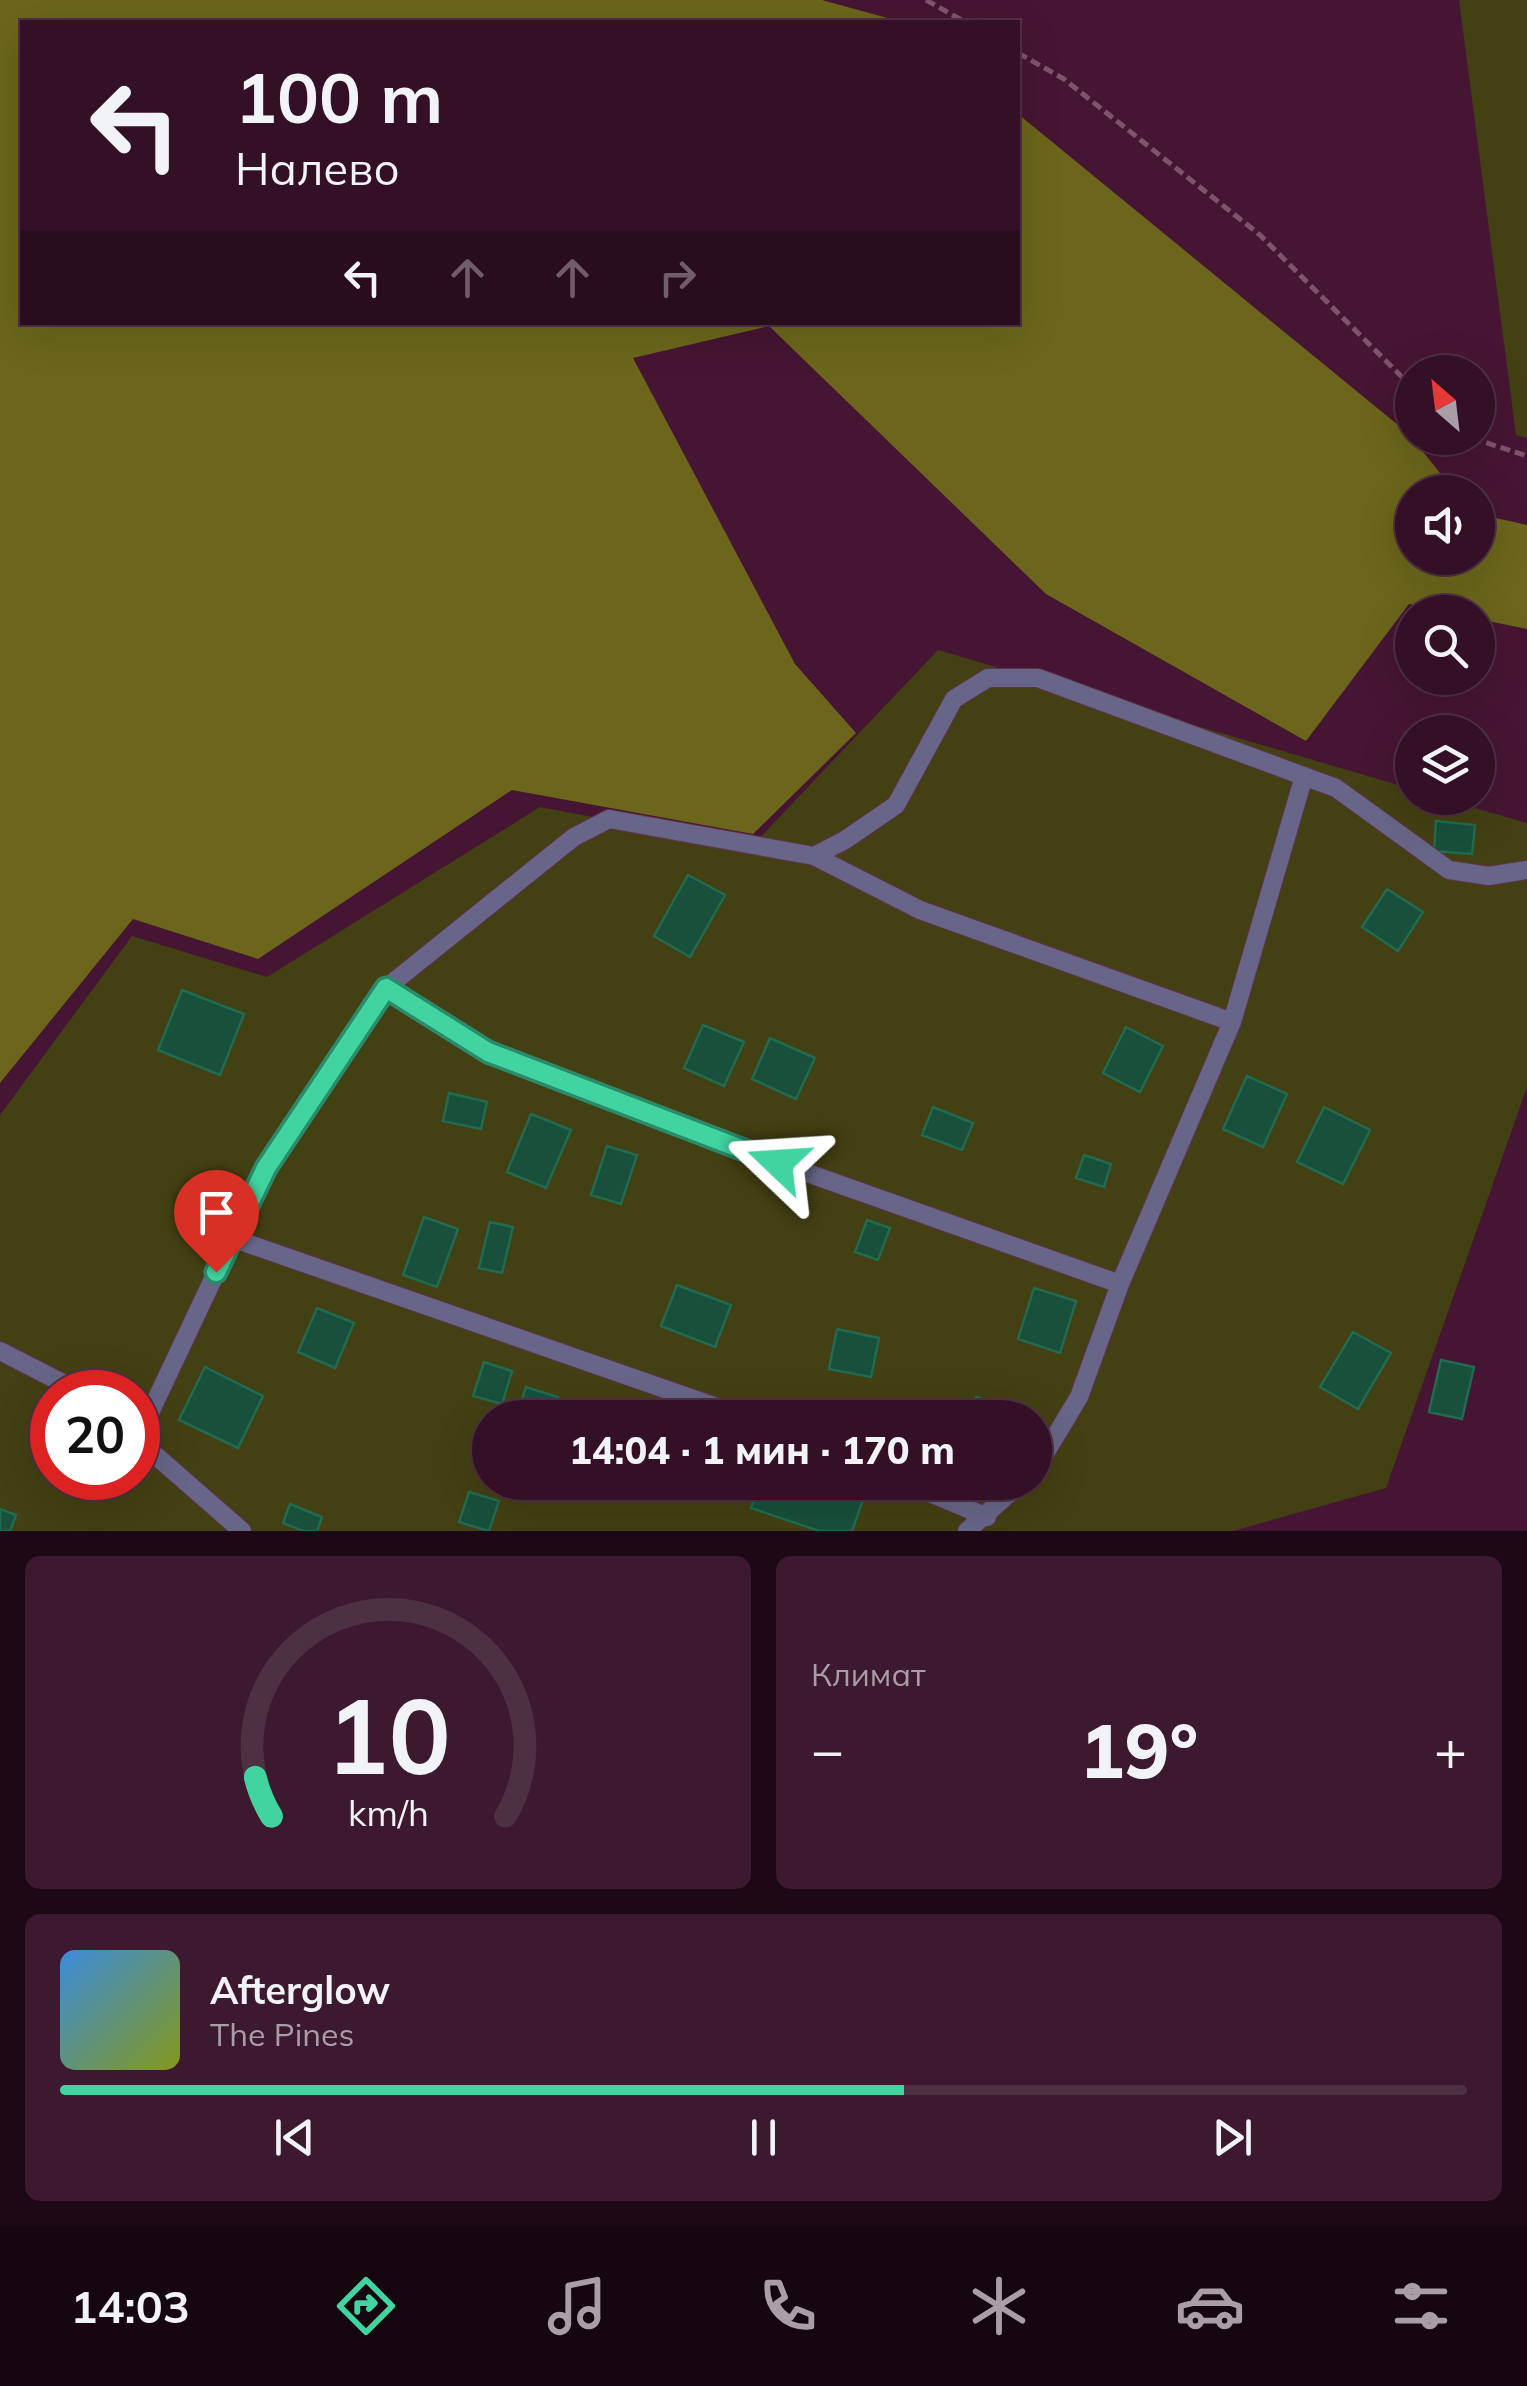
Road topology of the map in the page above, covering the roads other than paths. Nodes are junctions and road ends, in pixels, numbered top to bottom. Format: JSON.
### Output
{"nodes":[{"id":1,"x":1304,"y":776,"type":"junction"},
{"id":2,"x":814,"y":856,"type":"junction"},
{"id":3,"x":1527,"y":870,"type":"edge"},
{"id":4,"x":386,"y":988,"type":"junction"},
{"id":5,"x":1232,"y":1022,"type":"junction"},
{"id":6,"x":232,"y":1238,"type":"junction"},
{"id":7,"x":1120,"y":1284,"type":"junction"},
{"id":8,"x":0,"y":1351,"type":"edge"},
{"id":9,"x":37,"y":1370,"type":"edge"},
{"id":10,"x":160,"y":1392,"type":"edge"},
{"id":11,"x":696,"y":1400,"type":"edge"},
{"id":12,"x":1052,"y":1442,"type":"edge"},
{"id":13,"x":160,"y":1458,"type":"edge"},
{"id":14,"x":947,"y":1500,"type":"edge"},
{"id":15,"x":1004,"y":1500,"type":"edge"},
{"id":16,"x":987,"y":1517,"type":"junction"},
{"id":17,"x":242,"y":1531,"type":"edge"},
{"id":18,"x":968,"y":1531,"type":"edge"}],
"edges":[{"from":1,"to":2,"type":"lane"},
{"from":1,"to":3,"type":"lane"},
{"from":1,"to":5,"type":"lane"},
{"from":2,"to":4,"type":"lane"},
{"from":2,"to":5,"type":"lane"},
{"from":4,"to":6,"type":"lane"},
{"from":4,"to":7,"type":"lane"},
{"from":5,"to":7,"type":"lane"},
{"from":6,"to":10,"type":"lane"},
{"from":6,"to":11,"type":"lane"},
{"from":7,"to":12,"type":"lane"},
{"from":8,"to":9,"type":"lane"},
{"from":13,"to":17,"type":"lane"},
{"from":14,"to":16,"type":"lane"},
{"from":15,"to":16,"type":"lane"},
{"from":16,"to":18,"type":"lane"}]}
